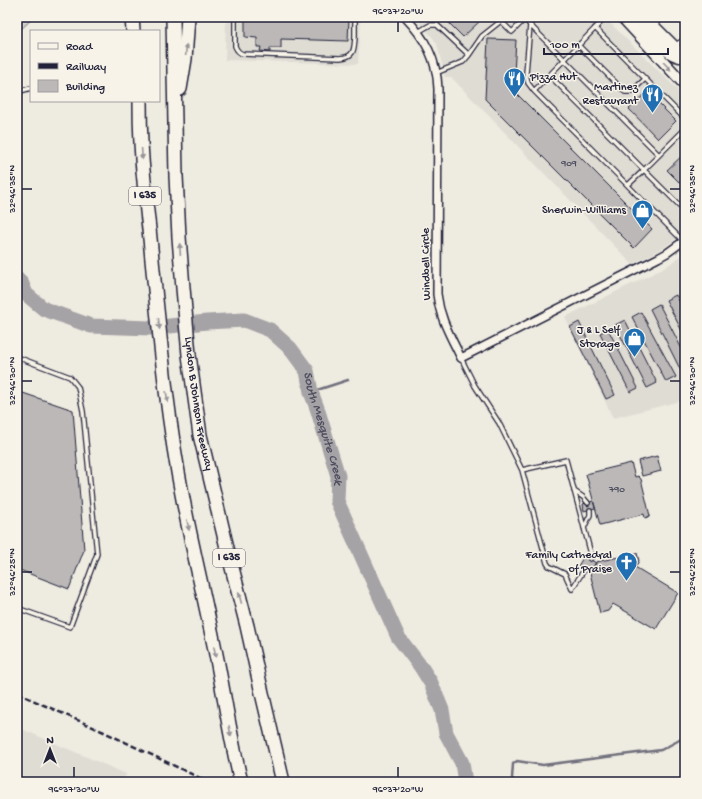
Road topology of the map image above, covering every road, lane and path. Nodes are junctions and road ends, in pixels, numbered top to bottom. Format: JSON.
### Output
{"nodes":[{"id":1,"x":132,"y":17,"type":"edge"},
{"id":2,"x":139,"y":17,"type":"edge"},
{"id":3,"x":173,"y":17,"type":"edge"},
{"id":4,"x":188,"y":17,"type":"edge"},
{"id":5,"x":235,"y":17,"type":"edge"},
{"id":6,"x":355,"y":17,"type":"edge"},
{"id":7,"x":405,"y":17,"type":"edge"},
{"id":8,"x":505,"y":17,"type":"edge"},
{"id":9,"x":606,"y":17,"type":"edge"},
{"id":10,"x":645,"y":17,"type":"edge"},
{"id":11,"x":526,"y":18,"type":"edge"},
{"id":12,"x":622,"y":18,"type":"edge"},
{"id":13,"x":500,"y":21,"type":"junction"},
{"id":14,"x":530,"y":25,"type":"junction"},
{"id":15,"x":595,"y":28,"type":"junction"},
{"id":16,"x":133,"y":30,"type":"edge"},
{"id":17,"x":139,"y":30,"type":"edge"},
{"id":18,"x":418,"y":32,"type":"junction"},
{"id":19,"x":685,"y":39,"type":"edge"},
{"id":20,"x":578,"y":45,"type":"junction"},
{"id":21,"x":674,"y":46,"type":"junction"},
{"id":22,"x":469,"y":55,"type":"junction"},
{"id":23,"x":684,"y":55,"type":"edge"},
{"id":24,"x":564,"y":60,"type":"junction"},
{"id":25,"x":436,"y":73,"type":"junction"},
{"id":26,"x":549,"y":75,"type":"junction"},
{"id":27,"x":645,"y":79,"type":"junction"},
{"id":28,"x":685,"y":85,"type":"edge"},
{"id":29,"x":30,"y":88,"type":"edge"},
{"id":30,"x":534,"y":91,"type":"junction"},
{"id":31,"x":17,"y":92,"type":"edge"},
{"id":32,"x":139,"y":102,"type":"edge"},
{"id":33,"x":175,"y":116,"type":"junction"},
{"id":34,"x":685,"y":119,"type":"edge"},
{"id":35,"x":685,"y":129,"type":"edge"},
{"id":36,"x":659,"y":155,"type":"junction"},
{"id":37,"x":644,"y":170,"type":"junction"},
{"id":38,"x":628,"y":185,"type":"junction"},
{"id":39,"x":685,"y":211,"type":"edge"},
{"id":40,"x":684,"y":241,"type":"edge"},
{"id":41,"x":17,"y":356,"type":"edge"},
{"id":42,"x":461,"y":358,"type":"junction"},
{"id":43,"x":522,"y":470,"type":"junction"},
{"id":44,"x":574,"y":491,"type":"junction"},
{"id":45,"x":588,"y":503,"type":"dead end"},
{"id":46,"x":590,"y":510,"type":"dead end"},
{"id":47,"x":584,"y":528,"type":"junction"},
{"id":48,"x":590,"y":559,"type":"dead end"},
{"id":49,"x":584,"y":570,"type":"dead end"},
{"id":50,"x":17,"y":608,"type":"edge"},
{"id":51,"x":234,"y":752,"type":"junction"},
{"id":52,"x":281,"y":762,"type":"junction"},
{"id":53,"x":237,"y":782,"type":"edge"},
{"id":54,"x":241,"y":782,"type":"edge"},
{"id":55,"x":283,"y":782,"type":"edge"},
{"id":56,"x":290,"y":782,"type":"edge"}],
"edges":[{"from":1,"to":16,"type":"highway"},
{"from":2,"to":17,"type":"highway"},
{"from":3,"to":33,"type":"highway","name":"Lyndon B Johnson Freeway","number":"I 635"},
{"from":33,"to":4,"type":"highway","one_way":true},
{"from":5,"to":6,"type":"lane"},
{"from":7,"to":18,"type":"street","name":"Windbell Circle"},
{"from":8,"to":13,"type":"lane"},
{"from":9,"to":15,"type":"lane"},
{"from":10,"to":21,"type":"main road"},
{"from":11,"to":13,"type":"lane"},
{"from":11,"to":14,"type":"lane"},
{"from":12,"to":23,"type":"main road"},
{"from":12,"to":28,"type":"main road","one_way":true},
{"from":13,"to":22,"type":"lane"},
{"from":14,"to":24,"type":"lane"},
{"from":14,"to":30,"type":"lane"},
{"from":15,"to":20,"type":"lane"},
{"from":15,"to":27,"type":"lane"},
{"from":18,"to":22,"type":"lane"},
{"from":18,"to":25,"type":"street","name":"Windbell Circle"},
{"from":19,"to":21,"type":"lane"},
{"from":20,"to":24,"type":"lane"},
{"from":20,"to":27,"type":"lane"},
{"from":21,"to":23,"type":"main road"},
{"from":22,"to":25,"type":"lane"},
{"from":24,"to":26,"type":"lane"},
{"from":24,"to":36,"type":"lane"},
{"from":25,"to":42,"type":"street","name":"Windbell Circle"},
{"from":26,"to":30,"type":"lane"},
{"from":26,"to":37,"type":"lane"},
{"from":27,"to":34,"type":"lane"},
{"from":29,"to":31,"type":"lane"},
{"from":30,"to":38,"type":"lane"},
{"from":32,"to":51,"type":"highway","number":"I 635","one_way":true},
{"from":52,"to":33,"type":"highway","name":"Lyndon B Johnson Freeway","number":"I 635","one_way":true},
{"from":35,"to":36,"type":"lane"},
{"from":36,"to":37,"type":"lane"},
{"from":37,"to":38,"type":"lane"},
{"from":37,"to":39,"type":"lane"},
{"from":38,"to":40,"type":"lane"},
{"from":40,"to":42,"type":"street"},
{"from":41,"to":50,"type":"lane"},
{"from":42,"to":43,"type":"lane"},
{"from":43,"to":44,"type":"lane"},
{"from":43,"to":49,"type":"lane"},
{"from":44,"to":45,"type":"lane"},
{"from":44,"to":47,"type":"lane"},
{"from":46,"to":47,"type":"lane"},
{"from":47,"to":48,"type":"lane"},
{"from":51,"to":53,"type":"highway"},
{"from":51,"to":54,"type":"highway","number":"I 635"},
{"from":52,"to":55,"type":"highway"},
{"from":52,"to":56,"type":"highway"}]}
